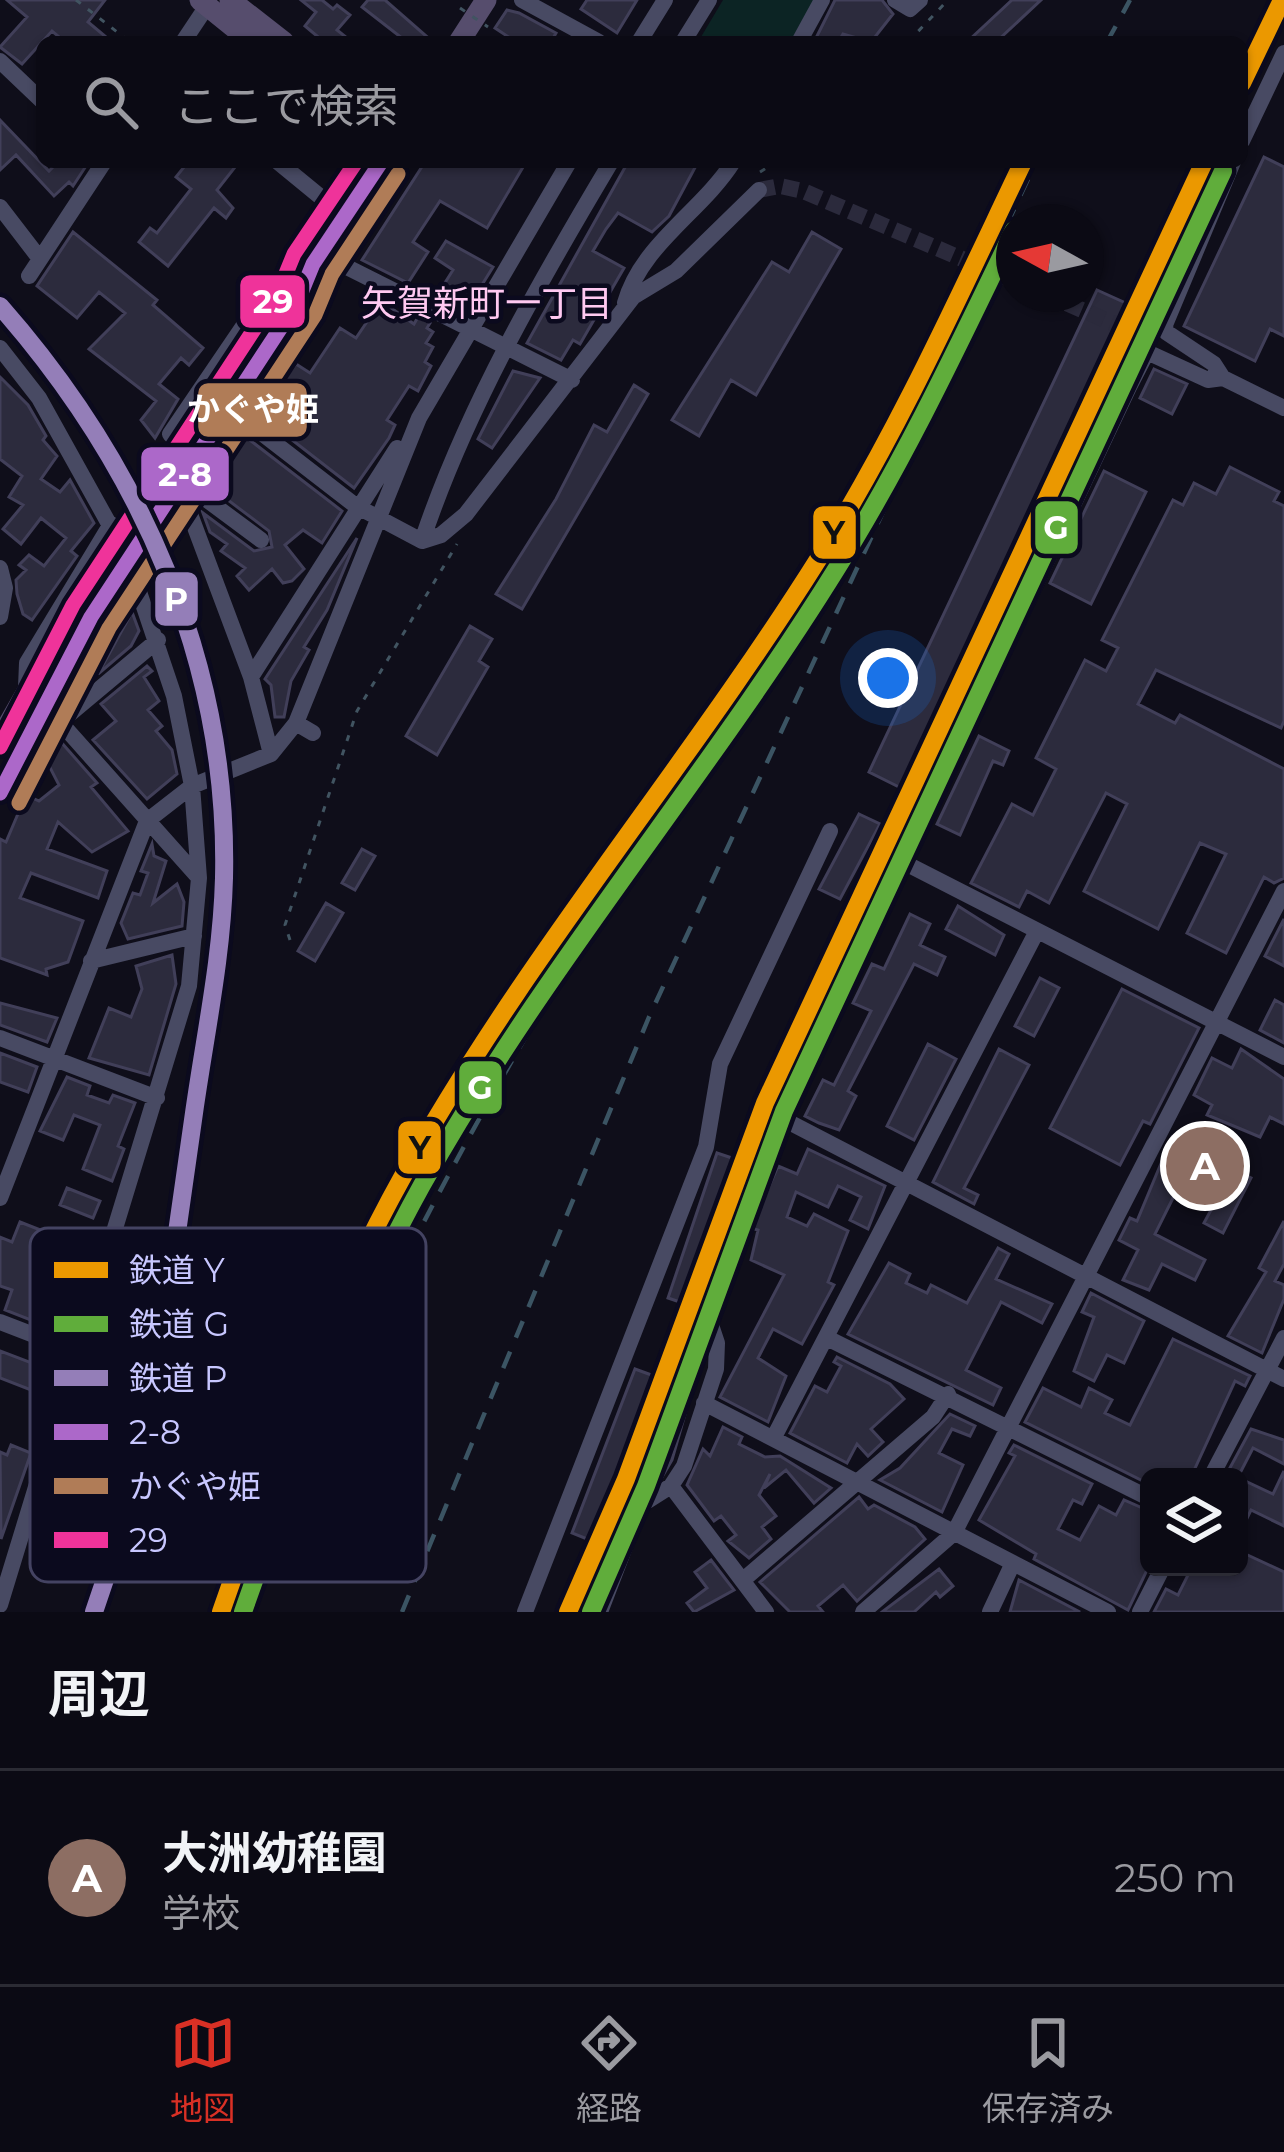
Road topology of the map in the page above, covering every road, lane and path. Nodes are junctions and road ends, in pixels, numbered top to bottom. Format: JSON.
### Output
{"nodes":[{"id":1,"x":76,"y":0,"type":"edge"},
{"id":2,"x":230,"y":0,"type":"edge"},
{"id":3,"x":486,"y":0,"type":"edge"},
{"id":4,"x":522,"y":0,"type":"edge"},
{"id":5,"x":664,"y":0,"type":"edge"},
{"id":6,"x":709,"y":0,"type":"edge"},
{"id":7,"x":822,"y":0,"type":"edge"},
{"id":8,"x":895,"y":0,"type":"edge"},
{"id":9,"x":920,"y":0,"type":"edge"},
{"id":10,"x":948,"y":0,"type":"edge"},
{"id":11,"x":204,"y":3,"type":"edge"},
{"id":12,"x":460,"y":8,"type":"dead end"},
{"id":13,"x":488,"y":27,"type":"dead end"},
{"id":14,"x":122,"y":36,"type":"edge"},
{"id":15,"x":186,"y":36,"type":"edge"},
{"id":16,"x":245,"y":36,"type":"edge"},
{"id":17,"x":276,"y":36,"type":"edge"},
{"id":18,"x":463,"y":36,"type":"edge"},
{"id":19,"x":588,"y":36,"type":"edge"},
{"id":20,"x":643,"y":36,"type":"edge"},
{"id":21,"x":687,"y":36,"type":"edge"},
{"id":22,"x":802,"y":36,"type":"edge"},
{"id":23,"x":914,"y":36,"type":"edge"},
{"id":24,"x":1283,"y":58,"type":"edge"},
{"id":25,"x":0,"y":62,"type":"edge"},
{"id":26,"x":36,"y":95,"type":"edge"},
{"id":27,"x":1248,"y":129,"type":"edge"},
{"id":28,"x":100,"y":168,"type":"edge"},
{"id":29,"x":285,"y":168,"type":"edge"},
{"id":30,"x":376,"y":168,"type":"edge"},
{"id":31,"x":564,"y":168,"type":"edge"},
{"id":32,"x":608,"y":168,"type":"edge"},
{"id":33,"x":729,"y":168,"type":"edge"},
{"id":34,"x":1230,"y":168,"type":"edge"},
{"id":35,"x":759,"y":190,"type":"dead end"},
{"id":36,"x":0,"y":207,"type":"edge"},
{"id":37,"x":345,"y":217,"type":"junction"},
{"id":38,"x":40,"y":259,"type":"junction"},
{"id":39,"x":317,"y":259,"type":"junction"},
{"id":40,"x":29,"y":276,"type":"dead end"},
{"id":41,"x":1162,"y":297,"type":"dead end"},
{"id":42,"x":623,"y":309,"type":"junction"},
{"id":43,"x":470,"y":330,"type":"junction"},
{"id":44,"x":1145,"y":337,"type":"tunnel mouth"},
{"id":45,"x":0,"y":348,"type":"edge"},
{"id":46,"x":508,"y":350,"type":"junction"},
{"id":47,"x":1123,"y":377,"type":"dead end"},
{"id":48,"x":1223,"y":379,"type":"junction"},
{"id":49,"x":572,"y":380,"type":"junction"},
{"id":50,"x":1284,"y":408,"type":"edge"},
{"id":51,"x":241,"y":416,"type":"junction"},
{"id":52,"x":419,"y":418,"type":"junction"},
{"id":53,"x":195,"y":479,"type":"junction"},
{"id":54,"x":356,"y":506,"type":"junction"},
{"id":55,"x":375,"y":518,"type":"junction"},
{"id":56,"x":112,"y":527,"type":"junction"},
{"id":57,"x":467,"y":532,"type":"dead end"},
{"id":58,"x":261,"y":540,"type":"dead end"},
{"id":59,"x":422,"y":541,"type":"junction"},
{"id":60,"x":0,"y":568,"type":"edge"},
{"id":61,"x":135,"y":575,"type":"junction"},
{"id":62,"x":0,"y":614,"type":"edge"},
{"id":63,"x":158,"y":640,"type":"junction"},
{"id":64,"x":251,"y":677,"type":"junction"},
{"id":65,"x":26,"y":687,"type":"junction"},
{"id":66,"x":51,"y":716,"type":"junction"},
{"id":67,"x":296,"y":723,"type":"junction"},
{"id":68,"x":9,"y":729,"type":"edge"},
{"id":69,"x":313,"y":734,"type":"dead end"},
{"id":70,"x":271,"y":754,"type":"junction"},
{"id":71,"x":192,"y":786,"type":"junction"},
{"id":72,"x":0,"y":793,"type":"edge"},
{"id":73,"x":147,"y":820,"type":"junction"},
{"id":74,"x":830,"y":831,"type":"dead end"},
{"id":75,"x":904,"y":862,"type":"junction"},
{"id":76,"x":199,"y":878,"type":"junction"},
{"id":77,"x":1284,"y":892,"type":"edge"},
{"id":78,"x":1037,"y":931,"type":"junction"},
{"id":79,"x":194,"y":936,"type":"junction"},
{"id":80,"x":290,"y":940,"type":"dead end"},
{"id":81,"x":91,"y":961,"type":"junction"},
{"id":82,"x":1215,"y":1021,"type":"junction"},
{"id":83,"x":0,"y":1038,"type":"edge"},
{"id":84,"x":1284,"y":1058,"type":"edge"},
{"id":85,"x":53,"y":1059,"type":"junction"},
{"id":86,"x":157,"y":1098,"type":"junction"},
{"id":87,"x":785,"y":1120,"type":"junction"},
{"id":88,"x":907,"y":1184,"type":"junction"},
{"id":89,"x":0,"y":1198,"type":"edge"},
{"id":90,"x":117,"y":1228,"type":"edge"},
{"id":91,"x":1086,"y":1277,"type":"junction"},
{"id":92,"x":0,"y":1322,"type":"edge"},
{"id":93,"x":30,"y":1334,"type":"edge"},
{"id":94,"x":826,"y":1338,"type":"junction"},
{"id":95,"x":1284,"y":1338,"type":"edge"},
{"id":96,"x":1276,"y":1374,"type":"edge"},
{"id":97,"x":948,"y":1394,"type":"junction"},
{"id":98,"x":704,"y":1403,"type":"junction"},
{"id":99,"x":1008,"y":1426,"type":"junction"},
{"id":100,"x":774,"y":1437,"type":"junction"},
{"id":101,"x":1216,"y":1468,"type":"edge"},
{"id":102,"x":858,"y":1482,"type":"junction"},
{"id":103,"x":671,"y":1486,"type":"junction"},
{"id":104,"x":1140,"y":1493,"type":"edge"},
{"id":105,"x":30,"y":1506,"type":"edge"},
{"id":106,"x":954,"y":1533,"type":"junction"},
{"id":107,"x":1013,"y":1563,"type":"junction"},
{"id":108,"x":1158,"y":1576,"type":"edge"},
{"id":109,"x":743,"y":1580,"type":"junction"},
{"id":110,"x":1071,"y":1593,"type":"junction"},
{"id":111,"x":0,"y":1603,"type":"edge"},
{"id":112,"x":525,"y":1612,"type":"edge"},
{"id":113,"x":600,"y":1612,"type":"edge"},
{"id":114,"x":766,"y":1612,"type":"edge"},
{"id":115,"x":862,"y":1612,"type":"edge"},
{"id":116,"x":990,"y":1612,"type":"edge"},
{"id":117,"x":1060,"y":1612,"type":"edge"},
{"id":118,"x":1108,"y":1612,"type":"edge"},
{"id":119,"x":1140,"y":1612,"type":"edge"}],
"edges":[{"from":1,"to":14,"type":"path"},
{"from":2,"to":17,"type":"main road"},
{"from":3,"to":18,"type":"main road"},
{"from":4,"to":19,"type":"street"},
{"from":5,"to":20,"type":"street"},
{"from":6,"to":21,"type":"street"},
{"from":7,"to":22,"type":"street"},
{"from":8,"to":9,"type":"street"},
{"from":10,"to":23,"type":"path"},
{"from":11,"to":15,"type":"street"},
{"from":11,"to":16,"type":"main road"},
{"from":12,"to":13,"type":"path","bridge":true},
{"from":24,"to":27,"type":"street"},
{"from":25,"to":26,"type":"street"},
{"from":28,"to":38,"type":"street"},
{"from":29,"to":37,"type":"street"},
{"from":30,"to":37,"type":"main road"},
{"from":31,"to":43,"type":"street"},
{"from":32,"to":46,"type":"street"},
{"from":33,"to":42,"type":"street"},
{"from":34,"to":48,"type":"street"},
{"from":35,"to":42,"type":"street"},
{"from":36,"to":38,"type":"street"},
{"from":37,"to":39,"type":"main road"},
{"from":38,"to":40,"type":"street"},
{"from":39,"to":43,"type":"street"},
{"from":39,"to":51,"type":"street"},
{"from":39,"to":53,"type":"street","bridge":true},
{"from":39,"to":65,"type":"main road"},
{"from":39,"to":66,"type":"main road"},
{"from":41,"to":47,"type":"path","bridge":true},
{"from":42,"to":49,"type":"street"},
{"from":43,"to":46,"type":"street"},
{"from":43,"to":52,"type":"street"},
{"from":44,"to":48,"type":"street"},
{"from":45,"to":56,"type":"street"},
{"from":46,"to":49,"type":"street"},
{"from":46,"to":59,"type":"street"},
{"from":48,"to":50,"type":"street"},
{"from":48,"to":75,"type":"street"},
{"from":49,"to":59,"type":"street"},
{"from":51,"to":53,"type":"street"},
{"from":51,"to":54,"type":"street"},
{"from":52,"to":54,"type":"street"},
{"from":52,"to":55,"type":"street"},
{"from":53,"to":58,"type":"street"},
{"from":53,"to":64,"type":"street"},
{"from":54,"to":55,"type":"street"},
{"from":54,"to":64,"type":"street"},
{"from":55,"to":59,"type":"street"},
{"from":55,"to":67,"type":"street"},
{"from":56,"to":61,"type":"street","bridge":true},
{"from":56,"to":65,"type":"street"},
{"from":57,"to":80,"type":"path"},
{"from":60,"to":62,"type":"street"},
{"from":61,"to":63,"type":"street"},
{"from":61,"to":66,"type":"street"},
{"from":63,"to":66,"type":"street"},
{"from":63,"to":71,"type":"street"},
{"from":64,"to":70,"type":"street"},
{"from":65,"to":68,"type":"main road"},
{"from":66,"to":68,"type":"main road"},
{"from":66,"to":73,"type":"street"},
{"from":67,"to":69,"type":"street"},
{"from":67,"to":70,"type":"street"},
{"from":68,"to":72,"type":"main road"},
{"from":70,"to":71,"type":"street"},
{"from":71,"to":73,"type":"street"},
{"from":71,"to":76,"type":"street"},
{"from":73,"to":76,"type":"street"},
{"from":73,"to":81,"type":"street"},
{"from":74,"to":112,"type":"street"},
{"from":75,"to":78,"type":"street"},
{"from":75,"to":87,"type":"street"},
{"from":76,"to":79,"type":"street"},
{"from":77,"to":82,"type":"street"},
{"from":78,"to":82,"type":"street"},
{"from":78,"to":88,"type":"street"},
{"from":79,"to":81,"type":"street"},
{"from":79,"to":86,"type":"street"},
{"from":81,"to":85,"type":"street"},
{"from":82,"to":84,"type":"street"},
{"from":82,"to":91,"type":"street"},
{"from":83,"to":85,"type":"street"},
{"from":85,"to":86,"type":"street"},
{"from":85,"to":89,"type":"street"},
{"from":86,"to":90,"type":"street"},
{"from":87,"to":88,"type":"street"},
{"from":87,"to":98,"type":"street"},
{"from":88,"to":91,"type":"street"},
{"from":88,"to":94,"type":"street"},
{"from":91,"to":96,"type":"street"},
{"from":91,"to":99,"type":"street"},
{"from":92,"to":93,"type":"street"},
{"from":94,"to":97,"type":"street"},
{"from":94,"to":100,"type":"street"},
{"from":95,"to":96,"type":"street"},
{"from":96,"to":101,"type":"street"},
{"from":97,"to":99,"type":"street"},
{"from":97,"to":102,"type":"street"},
{"from":98,"to":100,"type":"street"},
{"from":98,"to":103,"type":"street"},
{"from":99,"to":104,"type":"street"},
{"from":99,"to":106,"type":"street"},
{"from":100,"to":102,"type":"street"},
{"from":102,"to":106,"type":"street"},
{"from":102,"to":109,"type":"street"},
{"from":103,"to":109,"type":"street"},
{"from":103,"to":113,"type":"street"},
{"from":105,"to":111,"type":"street"},
{"from":106,"to":107,"type":"street"},
{"from":106,"to":115,"type":"street"},
{"from":107,"to":110,"type":"street"},
{"from":107,"to":116,"type":"street"},
{"from":108,"to":119,"type":"street"},
{"from":109,"to":114,"type":"street"},
{"from":110,"to":117,"type":"street"},
{"from":110,"to":118,"type":"street"}]}
